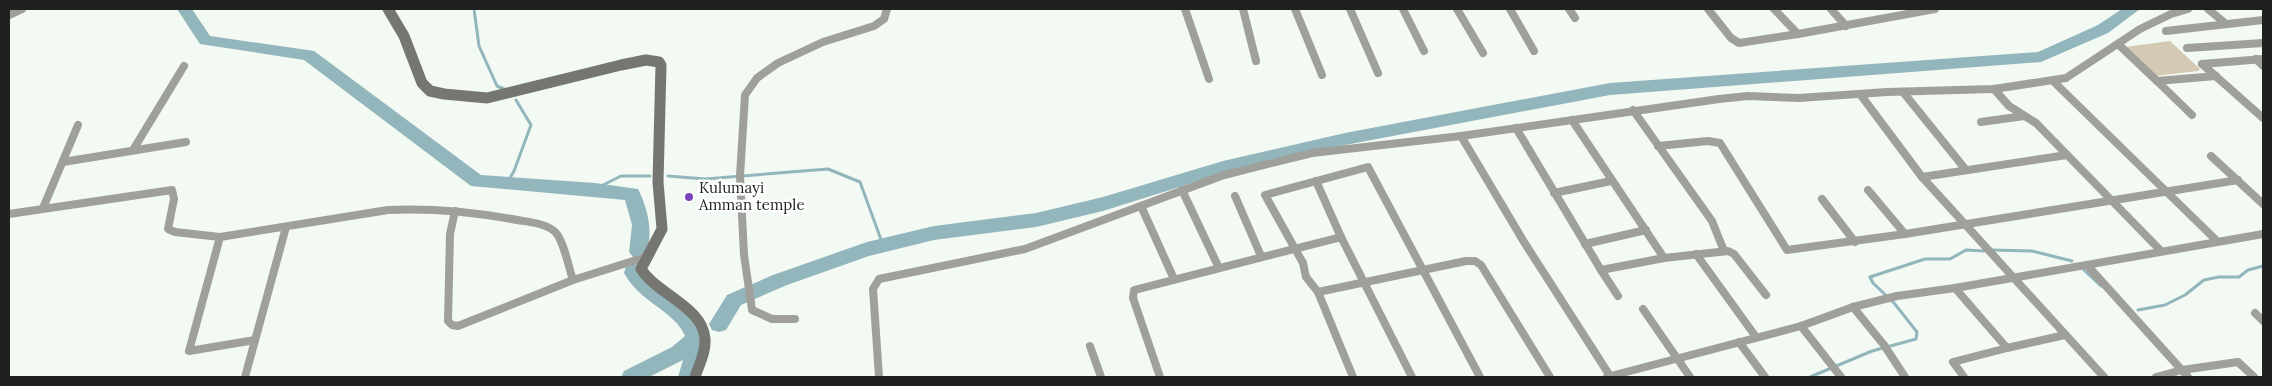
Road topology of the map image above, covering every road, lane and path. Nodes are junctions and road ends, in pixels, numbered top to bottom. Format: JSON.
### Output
{"nodes":[{"id":1,"x":22,"y":9,"type":"edge"},
{"id":2,"x":388,"y":9,"type":"edge"},
{"id":3,"x":887,"y":9,"type":"edge"},
{"id":4,"x":1186,"y":9,"type":"edge"},
{"id":5,"x":1243,"y":9,"type":"edge"},
{"id":6,"x":1296,"y":9,"type":"edge"},
{"id":7,"x":1350,"y":9,"type":"edge"},
{"id":8,"x":1403,"y":9,"type":"edge"},
{"id":9,"x":1458,"y":9,"type":"edge"},
{"id":10,"x":1510,"y":9,"type":"edge"},
{"id":11,"x":1569,"y":9,"type":"edge"},
{"id":12,"x":1711,"y":9,"type":"edge"},
{"id":13,"x":1774,"y":9,"type":"edge"},
{"id":14,"x":1831,"y":9,"type":"edge"},
{"id":15,"x":1888,"y":9,"type":"edge"},
{"id":16,"x":1936,"y":9,"type":"edge"},
{"id":17,"x":2188,"y":9,"type":"edge"},
{"id":18,"x":2208,"y":9,"type":"edge"},
{"id":19,"x":9,"y":15,"type":"edge"},
{"id":20,"x":1895,"y":16,"type":"junction"},
{"id":21,"x":1575,"y":18,"type":"dead end"},
{"id":22,"x":2263,"y":20,"type":"edge"},
{"id":23,"x":2225,"y":23,"type":"junction"},
{"id":24,"x":1846,"y":26,"type":"junction"},
{"id":25,"x":2166,"y":31,"type":"dead end"},
{"id":26,"x":1798,"y":34,"type":"junction"},
{"id":27,"x":2263,"y":42,"type":"edge"},
{"id":28,"x":2118,"y":44,"type":"junction"},
{"id":29,"x":2187,"y":48,"type":"dead end"},
{"id":30,"x":1424,"y":51,"type":"dead end"},
{"id":31,"x":1534,"y":51,"type":"dead end"},
{"id":32,"x":1483,"y":53,"type":"dead end"},
{"id":33,"x":2259,"y":59,"type":"edge"},
{"id":34,"x":1256,"y":61,"type":"dead end"},
{"id":35,"x":184,"y":66,"type":"dead end"},
{"id":36,"x":2263,"y":66,"type":"edge"},
{"id":37,"x":1378,"y":73,"type":"dead end"},
{"id":38,"x":1322,"y":75,"type":"dead end"},
{"id":39,"x":2216,"y":76,"type":"junction"},
{"id":40,"x":1209,"y":79,"type":"dead end"},
{"id":41,"x":2053,"y":81,"type":"junction"},
{"id":42,"x":2157,"y":81,"type":"junction"},
{"id":43,"x":1994,"y":89,"type":"junction"},
{"id":44,"x":1903,"y":92,"type":"junction"},
{"id":45,"x":1860,"y":94,"type":"junction"},
{"id":46,"x":1633,"y":110,"type":"junction"},
{"id":47,"x":2192,"y":115,"type":"dead end"},
{"id":48,"x":2024,"y":116,"type":"junction"},
{"id":49,"x":2263,"y":118,"type":"edge"},
{"id":50,"x":1572,"y":120,"type":"junction"},
{"id":51,"x":1981,"y":122,"type":"dead end"},
{"id":52,"x":78,"y":126,"type":"dead end"},
{"id":53,"x":1516,"y":128,"type":"junction"},
{"id":54,"x":1461,"y":136,"type":"junction"},
{"id":55,"x":186,"y":142,"type":"dead end"},
{"id":56,"x":1658,"y":146,"type":"junction"},
{"id":57,"x":133,"y":150,"type":"junction"},
{"id":58,"x":2068,"y":155,"type":"junction"},
{"id":59,"x":2211,"y":156,"type":"dead end"},
{"id":60,"x":63,"y":162,"type":"junction"},
{"id":61,"x":1966,"y":170,"type":"junction"},
{"id":62,"x":1922,"y":177,"type":"junction"},
{"id":63,"x":2238,"y":180,"type":"junction"},
{"id":64,"x":1316,"y":181,"type":"junction"},
{"id":65,"x":1611,"y":181,"type":"junction"},
{"id":66,"x":1182,"y":190,"type":"junction"},
{"id":67,"x":1868,"y":190,"type":"dead end"},
{"id":68,"x":1554,"y":193,"type":"junction"},
{"id":69,"x":2166,"y":193,"type":"junction"},
{"id":70,"x":1235,"y":196,"type":"dead end"},
{"id":71,"x":1822,"y":199,"type":"dead end"},
{"id":72,"x":2111,"y":200,"type":"junction"},
{"id":73,"x":2263,"y":204,"type":"edge"},
{"id":74,"x":1142,"y":206,"type":"junction"},
{"id":75,"x":43,"y":208,"type":"junction"},
{"id":76,"x":455,"y":211,"type":"junction"},
{"id":77,"x":9,"y":214,"type":"edge"},
{"id":78,"x":1964,"y":224,"type":"junction"},
{"id":79,"x":286,"y":227,"type":"junction"},
{"id":80,"x":1646,"y":230,"type":"junction"},
{"id":81,"x":1905,"y":234,"type":"junction"},
{"id":82,"x":2263,"y":234,"type":"edge"},
{"id":83,"x":220,"y":237,"type":"junction"},
{"id":84,"x":1341,"y":237,"type":"junction"},
{"id":85,"x":1855,"y":242,"type":"junction"},
{"id":86,"x":2217,"y":242,"type":"junction"},
{"id":87,"x":1585,"y":244,"type":"junction"},
{"id":88,"x":1294,"y":248,"type":"junction"},
{"id":89,"x":1724,"y":251,"type":"junction"},
{"id":90,"x":2161,"y":251,"type":"junction"},
{"id":91,"x":1696,"y":254,"type":"junction"},
{"id":92,"x":1261,"y":256,"type":"junction"},
{"id":93,"x":646,"y":257,"type":"junction"},
{"id":94,"x":1664,"y":258,"type":"junction"},
{"id":95,"x":2087,"y":265,"type":"junction"},
{"id":96,"x":1219,"y":268,"type":"junction"},
{"id":97,"x":1423,"y":270,"type":"junction"},
{"id":98,"x":1601,"y":270,"type":"junction"},
{"id":99,"x":2013,"y":278,"type":"junction"},
{"id":100,"x":1174,"y":279,"type":"junction"},
{"id":101,"x":573,"y":280,"type":"junction"},
{"id":102,"x":1366,"y":284,"type":"junction"},
{"id":103,"x":1955,"y":288,"type":"junction"},
{"id":104,"x":1318,"y":292,"type":"junction"},
{"id":105,"x":1766,"y":295,"type":"dead end"},
{"id":106,"x":1618,"y":296,"type":"dead end"},
{"id":107,"x":1853,"y":307,"type":"junction"},
{"id":108,"x":1642,"y":310,"type":"dead end"},
{"id":109,"x":2255,"y":313,"type":"dead end"},
{"id":110,"x":794,"y":319,"type":"dead end"},
{"id":111,"x":2263,"y":321,"type":"edge"},
{"id":112,"x":1801,"y":326,"type":"junction"},
{"id":113,"x":2065,"y":335,"type":"junction"},
{"id":114,"x":1756,"y":337,"type":"junction"},
{"id":115,"x":255,"y":340,"type":"junction"},
{"id":116,"x":1739,"y":342,"type":"junction"},
{"id":117,"x":1090,"y":346,"type":"dead end"},
{"id":118,"x":2007,"y":348,"type":"junction"},
{"id":119,"x":1677,"y":358,"type":"junction"},
{"id":120,"x":2185,"y":374,"type":"edge"},
{"id":121,"x":245,"y":377,"type":"edge"},
{"id":122,"x":695,"y":377,"type":"edge"},
{"id":123,"x":879,"y":377,"type":"edge"},
{"id":124,"x":1101,"y":377,"type":"edge"},
{"id":125,"x":1160,"y":377,"type":"edge"},
{"id":126,"x":1353,"y":377,"type":"edge"},
{"id":127,"x":1412,"y":377,"type":"edge"},
{"id":128,"x":1480,"y":377,"type":"edge"},
{"id":129,"x":1550,"y":377,"type":"edge"},
{"id":130,"x":1608,"y":377,"type":"edge"},
{"id":131,"x":1690,"y":377,"type":"edge"},
{"id":132,"x":1765,"y":377,"type":"edge"},
{"id":133,"x":1841,"y":377,"type":"edge"},
{"id":134,"x":1905,"y":377,"type":"edge"},
{"id":135,"x":1964,"y":377,"type":"edge"},
{"id":136,"x":2104,"y":377,"type":"edge"},
{"id":137,"x":2156,"y":377,"type":"edge"},
{"id":138,"x":2254,"y":377,"type":"edge"}],
"edges":[{"from":1,"to":19,"type":"street"},
{"from":2,"to":93,"type":"street"},
{"from":3,"to":110,"type":"street"},
{"from":4,"to":40,"type":"street"},
{"from":5,"to":34,"type":"street"},
{"from":6,"to":38,"type":"street"},
{"from":7,"to":37,"type":"street"},
{"from":8,"to":30,"type":"street"},
{"from":9,"to":32,"type":"street"},
{"from":10,"to":31,"type":"street"},
{"from":11,"to":21,"type":"street"},
{"from":12,"to":26,"type":"street"},
{"from":13,"to":26,"type":"street"},
{"from":14,"to":24,"type":"street"},
{"from":15,"to":20,"type":"street"},
{"from":16,"to":20,"type":"street"},
{"from":17,"to":28,"type":"street"},
{"from":18,"to":23,"type":"street"},
{"from":20,"to":24,"type":"street"},
{"from":22,"to":23,"type":"street"},
{"from":23,"to":25,"type":"street"},
{"from":24,"to":26,"type":"street"},
{"from":27,"to":29,"type":"street"},
{"from":28,"to":41,"type":"street"},
{"from":28,"to":42,"type":"street"},
{"from":33,"to":36,"type":"street"},
{"from":33,"to":39,"type":"street"},
{"from":35,"to":57,"type":"street"},
{"from":39,"to":42,"type":"street"},
{"from":39,"to":49,"type":"street"},
{"from":41,"to":43,"type":"street"},
{"from":41,"to":69,"type":"street"},
{"from":42,"to":47,"type":"street"},
{"from":43,"to":44,"type":"street"},
{"from":43,"to":48,"type":"street"},
{"from":44,"to":45,"type":"street"},
{"from":44,"to":61,"type":"street"},
{"from":45,"to":46,"type":"street"},
{"from":45,"to":62,"type":"street"},
{"from":46,"to":50,"type":"street"},
{"from":46,"to":56,"type":"street"},
{"from":48,"to":51,"type":"street"},
{"from":48,"to":58,"type":"street"},
{"from":50,"to":53,"type":"street"},
{"from":50,"to":65,"type":"street"},
{"from":52,"to":60,"type":"street"},
{"from":53,"to":54,"type":"street"},
{"from":53,"to":68,"type":"street"},
{"from":54,"to":66,"type":"street"},
{"from":54,"to":130,"type":"street"},
{"from":55,"to":57,"type":"street"},
{"from":56,"to":85,"type":"street"},
{"from":56,"to":89,"type":"street"},
{"from":57,"to":60,"type":"street"},
{"from":58,"to":61,"type":"street"},
{"from":58,"to":72,"type":"street"},
{"from":59,"to":63,"type":"street"},
{"from":60,"to":75,"type":"street"},
{"from":61,"to":62,"type":"street"},
{"from":62,"to":78,"type":"street"},
{"from":63,"to":69,"type":"street"},
{"from":63,"to":73,"type":"street"},
{"from":64,"to":84,"type":"street"},
{"from":64,"to":88,"type":"street"},
{"from":64,"to":97,"type":"street"},
{"from":65,"to":68,"type":"street"},
{"from":65,"to":80,"type":"street"},
{"from":66,"to":74,"type":"street"},
{"from":66,"to":96,"type":"street"},
{"from":67,"to":81,"type":"street"},
{"from":68,"to":87,"type":"street"},
{"from":69,"to":72,"type":"street"},
{"from":69,"to":86,"type":"street"},
{"from":70,"to":92,"type":"street"},
{"from":71,"to":85,"type":"street"},
{"from":72,"to":78,"type":"street"},
{"from":72,"to":90,"type":"street"},
{"from":74,"to":100,"type":"street"},
{"from":74,"to":123,"type":"street"},
{"from":75,"to":77,"type":"street"},
{"from":75,"to":83,"type":"street"},
{"from":76,"to":79,"type":"street"},
{"from":76,"to":101,"type":"street"},
{"from":76,"to":101,"type":"street"},
{"from":78,"to":81,"type":"street"},
{"from":78,"to":99,"type":"street"},
{"from":79,"to":83,"type":"street"},
{"from":79,"to":115,"type":"street"},
{"from":80,"to":87,"type":"street"},
{"from":80,"to":94,"type":"street"},
{"from":81,"to":85,"type":"street"},
{"from":82,"to":86,"type":"street"},
{"from":83,"to":115,"type":"street"},
{"from":84,"to":88,"type":"street"},
{"from":84,"to":102,"type":"street"},
{"from":86,"to":90,"type":"street"},
{"from":87,"to":98,"type":"street"},
{"from":88,"to":92,"type":"street"},
{"from":88,"to":104,"type":"street"},
{"from":89,"to":91,"type":"street"},
{"from":89,"to":105,"type":"street"},
{"from":90,"to":95,"type":"street"},
{"from":91,"to":94,"type":"street"},
{"from":91,"to":114,"type":"street"},
{"from":92,"to":96,"type":"street"},
{"from":93,"to":101,"type":"street"},
{"from":93,"to":122,"type":"street"},
{"from":94,"to":98,"type":"street"},
{"from":95,"to":99,"type":"street"},
{"from":95,"to":120,"type":"street"},
{"from":96,"to":100,"type":"street"},
{"from":97,"to":102,"type":"street"},
{"from":97,"to":128,"type":"street"},
{"from":97,"to":129,"type":"street"},
{"from":98,"to":106,"type":"street"},
{"from":99,"to":103,"type":"street"},
{"from":99,"to":113,"type":"street"},
{"from":100,"to":125,"type":"street"},
{"from":102,"to":104,"type":"street"},
{"from":102,"to":127,"type":"street"},
{"from":103,"to":107,"type":"street"},
{"from":103,"to":118,"type":"street"},
{"from":104,"to":126,"type":"street"},
{"from":107,"to":112,"type":"street"},
{"from":107,"to":134,"type":"street"},
{"from":108,"to":119,"type":"street"},
{"from":109,"to":111,"type":"street"},
{"from":112,"to":114,"type":"street"},
{"from":112,"to":133,"type":"street"},
{"from":113,"to":118,"type":"street"},
{"from":113,"to":136,"type":"street"},
{"from":114,"to":116,"type":"street"},
{"from":115,"to":121,"type":"street"},
{"from":116,"to":119,"type":"street"},
{"from":116,"to":132,"type":"street"},
{"from":117,"to":124,"type":"street"},
{"from":118,"to":135,"type":"street"},
{"from":119,"to":130,"type":"street"},
{"from":119,"to":131,"type":"street"},
{"from":120,"to":137,"type":"street"},
{"from":120,"to":138,"type":"street"}]}
